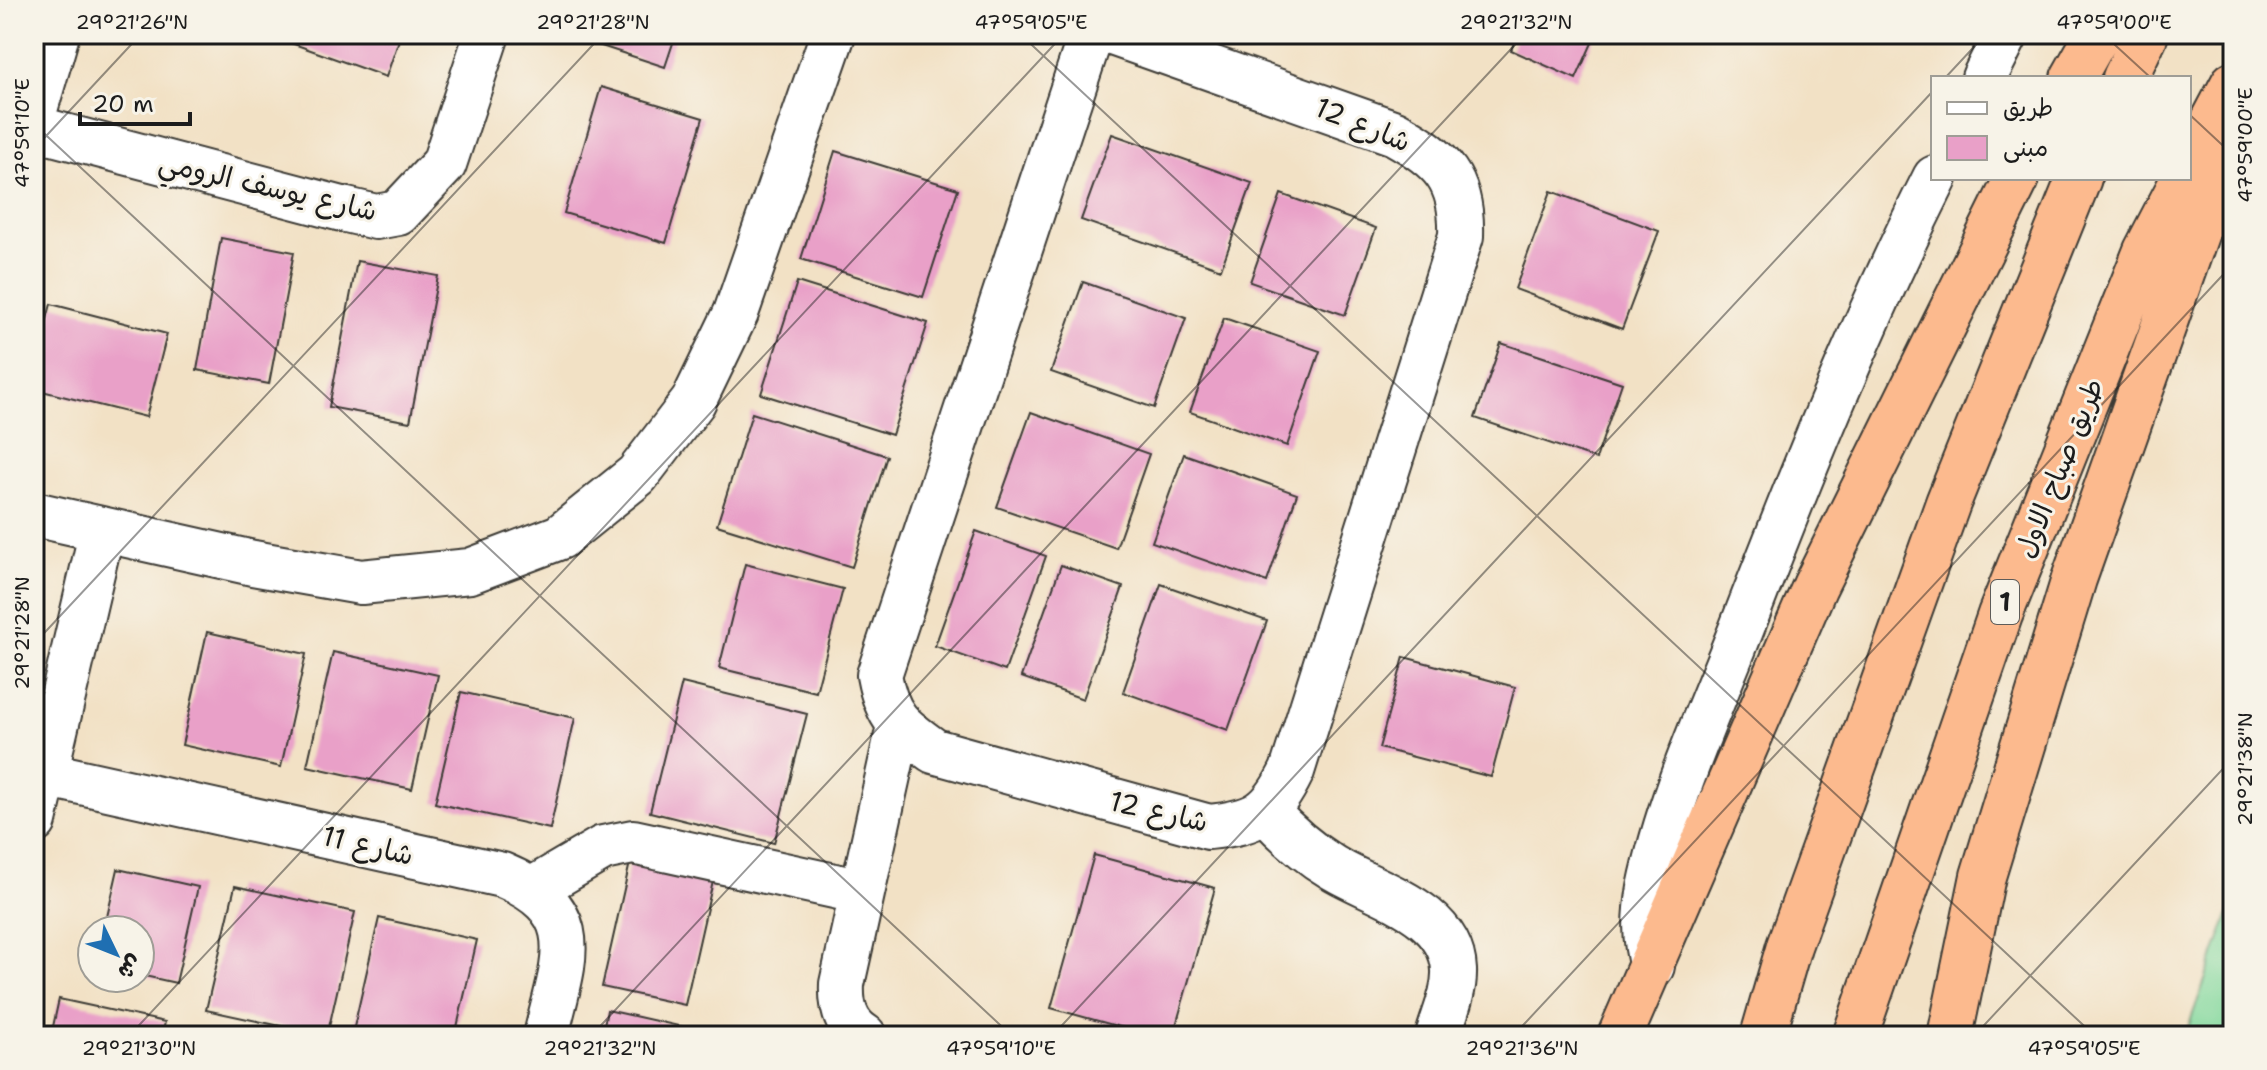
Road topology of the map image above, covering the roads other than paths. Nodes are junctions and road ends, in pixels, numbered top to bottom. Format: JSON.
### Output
{"nodes":[{"id":1,"x":57,"y":34,"type":"edge"},
{"id":2,"x":487,"y":34,"type":"edge"},
{"id":3,"x":833,"y":34,"type":"edge"},
{"id":4,"x":1091,"y":34,"type":"edge"},
{"id":5,"x":1115,"y":34,"type":"edge"},
{"id":6,"x":2006,"y":34,"type":"edge"},
{"id":7,"x":2098,"y":34,"type":"edge"},
{"id":8,"x":2146,"y":34,"type":"edge"},
{"id":9,"x":1985,"y":76,"type":"edge"},
{"id":10,"x":2074,"y":76,"type":"edge"},
{"id":11,"x":2126,"y":76,"type":"edge"},
{"id":12,"x":2233,"y":84,"type":"edge"},
{"id":13,"x":34,"y":113,"type":"edge"},
{"id":14,"x":34,"y":128,"type":"edge"},
{"id":15,"x":2233,"y":130,"type":"edge"},
{"id":16,"x":2191,"y":164,"type":"edge"},
{"id":17,"x":1934,"y":180,"type":"edge"},
{"id":18,"x":2016,"y":180,"type":"edge"},
{"id":19,"x":2078,"y":180,"type":"edge"},
{"id":20,"x":2183,"y":180,"type":"edge"},
{"id":21,"x":34,"y":514,"type":"edge"},
{"id":22,"x":102,"y":530,"type":"junction"},
{"id":23,"x":899,"y":726,"type":"junction"},
{"id":24,"x":45,"y":774,"type":"junction"},
{"id":25,"x":1266,"y":811,"type":"junction"},
{"id":26,"x":34,"y":821,"type":"edge"},
{"id":27,"x":535,"y":888,"type":"junction"},
{"id":28,"x":862,"y":892,"type":"junction"},
{"id":29,"x":1652,"y":966,"type":"junction"},
{"id":30,"x":546,"y":1036,"type":"edge"},
{"id":31,"x":864,"y":1036,"type":"edge"},
{"id":32,"x":1438,"y":1036,"type":"edge"},
{"id":33,"x":1620,"y":1036,"type":"edge"},
{"id":34,"x":1763,"y":1036,"type":"edge"},
{"id":35,"x":1855,"y":1036,"type":"edge"},
{"id":36,"x":1950,"y":1036,"type":"edge"}],
"edges":[{"from":1,"to":13,"type":"street"},
{"from":2,"to":14,"type":"street","name":"شارع يوسف الرومي"},
{"from":3,"to":22,"type":"street"},
{"from":4,"to":23,"type":"street","name":"شارع 12"},
{"from":5,"to":25,"type":"street","name":"شارع 12"},
{"from":6,"to":9,"type":"street"},
{"from":7,"to":10,"type":"highway"},
{"from":8,"to":11,"type":"highway"},
{"from":12,"to":16,"type":"highway"},
{"from":15,"to":36,"type":"highway"},
{"from":17,"to":29,"type":"street"},
{"from":18,"to":29,"type":"highway"},
{"from":19,"to":34,"type":"highway"},
{"from":20,"to":35,"type":"highway","name":"طريق صباح الاول","number":"1"},
{"from":21,"to":22,"type":"street"},
{"from":22,"to":24,"type":"street"},
{"from":23,"to":25,"type":"street","name":"شارع 12"},
{"from":23,"to":28,"type":"street"},
{"from":24,"to":26,"type":"street"},
{"from":24,"to":27,"type":"street","name":"شارع 11"},
{"from":25,"to":32,"type":"street"},
{"from":27,"to":28,"type":"street"},
{"from":27,"to":30,"type":"street"},
{"from":28,"to":31,"type":"street"},
{"from":29,"to":33,"type":"highway"}]}
